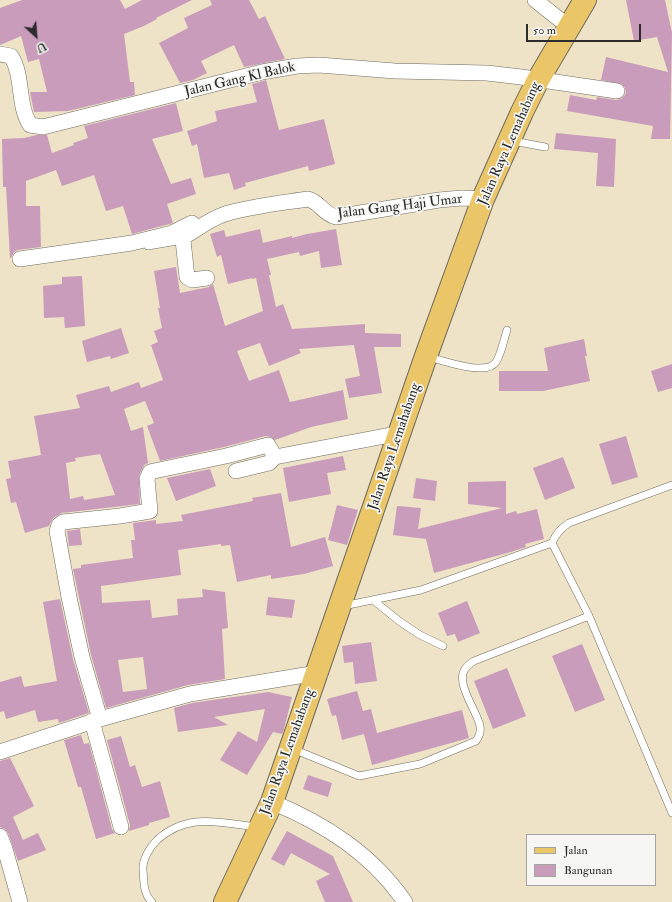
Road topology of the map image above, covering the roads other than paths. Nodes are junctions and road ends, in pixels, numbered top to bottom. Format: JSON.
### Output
{"nodes":[{"id":1,"x":535,"y":0,"type":"edge"},
{"id":2,"x":585,"y":0,"type":"edge"},
{"id":3,"x":569,"y":27,"type":"junction"},
{"id":4,"x":0,"y":54,"type":"edge"},
{"id":5,"x":538,"y":80,"type":"junction"},
{"id":6,"x":617,"y":91,"type":"dead end"},
{"id":7,"x":508,"y":140,"type":"junction"},
{"id":8,"x":545,"y":147,"type":"dead end"},
{"id":9,"x":483,"y":199,"type":"junction"},
{"id":10,"x":252,"y":208,"type":"junction"},
{"id":11,"x":183,"y":240,"type":"junction"},
{"id":12,"x":148,"y":246,"type":"dead end"},
{"id":13,"x":20,"y":259,"type":"dead end"},
{"id":14,"x":206,"y":278,"type":"dead end"},
{"id":15,"x":507,"y":330,"type":"dead end"},
{"id":16,"x":426,"y":356,"type":"junction"},
{"id":17,"x":401,"y":433,"type":"junction"},
{"id":18,"x":275,"y":457,"type":"junction"},
{"id":19,"x":236,"y":471,"type":"dead end"},
{"id":20,"x":672,"y":485,"type":"edge"},
{"id":21,"x":552,"y":543,"type":"junction"},
{"id":22,"x":373,"y":600,"type":"junction"},
{"id":23,"x":340,"y":607,"type":"junction"},
{"id":24,"x":589,"y":616,"type":"junction"},
{"id":25,"x":443,"y":646,"type":"dead end"},
{"id":26,"x":317,"y":673,"type":"junction"},
{"id":27,"x":96,"y":720,"type":"junction"},
{"id":28,"x":290,"y":748,"type":"junction"},
{"id":29,"x":0,"y":752,"type":"edge"},
{"id":30,"x":272,"y":802,"type":"junction"},
{"id":31,"x":672,"y":813,"type":"edge"},
{"id":32,"x":121,"y":827,"type":"dead end"},
{"id":33,"x":261,"y":828,"type":"junction"},
{"id":34,"x":0,"y":836,"type":"edge"},
{"id":35,"x":20,"y":902,"type":"edge"},
{"id":36,"x":152,"y":902,"type":"edge"},
{"id":37,"x":225,"y":902,"type":"edge"},
{"id":38,"x":406,"y":902,"type":"edge"}],
"edges":[{"from":1,"to":3,"type":"street"},
{"from":2,"to":3,"type":"main road","name":"Jalan Raya Lemahabang"},
{"from":3,"to":5,"type":"main road","name":"Jalan Raya Lemahabang"},
{"from":4,"to":5,"type":"street","name":"Jalan Gang Kl Balok"},
{"from":5,"to":6,"type":"street"},
{"from":5,"to":7,"type":"main road","name":"Jalan Raya Lemahabang"},
{"from":7,"to":8,"type":"lane"},
{"from":7,"to":9,"type":"main road","name":"Jalan Raya Lemahabang"},
{"from":9,"to":10,"type":"street","name":"Jalan Gang Haji Umar"},
{"from":9,"to":16,"type":"main road","name":"Jalan Raya Lemahabang"},
{"from":10,"to":11,"type":"street"},
{"from":10,"to":13,"type":"street"},
{"from":11,"to":12,"type":"lane"},
{"from":11,"to":14,"type":"street"},
{"from":15,"to":16,"type":"lane"},
{"from":16,"to":17,"type":"main road","name":"Jalan Raya Lemahabang"},
{"from":17,"to":18,"type":"street"},
{"from":17,"to":23,"type":"main road","name":"Jalan Raya Lemahabang"},
{"from":18,"to":19,"type":"street"},
{"from":18,"to":27,"type":"street"},
{"from":20,"to":21,"type":"lane"},
{"from":21,"to":22,"type":"lane"},
{"from":21,"to":24,"type":"lane"},
{"from":22,"to":23,"type":"lane"},
{"from":22,"to":25,"type":"lane"},
{"from":23,"to":26,"type":"main road","name":"Jalan Raya Lemahabang"},
{"from":24,"to":28,"type":"lane"},
{"from":24,"to":31,"type":"lane"},
{"from":26,"to":27,"type":"street"},
{"from":26,"to":28,"type":"main road","name":"Jalan Raya Lemahabang"},
{"from":27,"to":29,"type":"street"},
{"from":27,"to":32,"type":"street"},
{"from":28,"to":30,"type":"main road","name":"Jalan Raya Lemahabang"},
{"from":30,"to":33,"type":"main road","name":"Jalan Raya Lemahabang"},
{"from":30,"to":38,"type":"street"},
{"from":33,"to":36,"type":"lane"},
{"from":33,"to":37,"type":"main road","name":"Jalan Raya Lemahabang"},
{"from":34,"to":35,"type":"street"}]}
